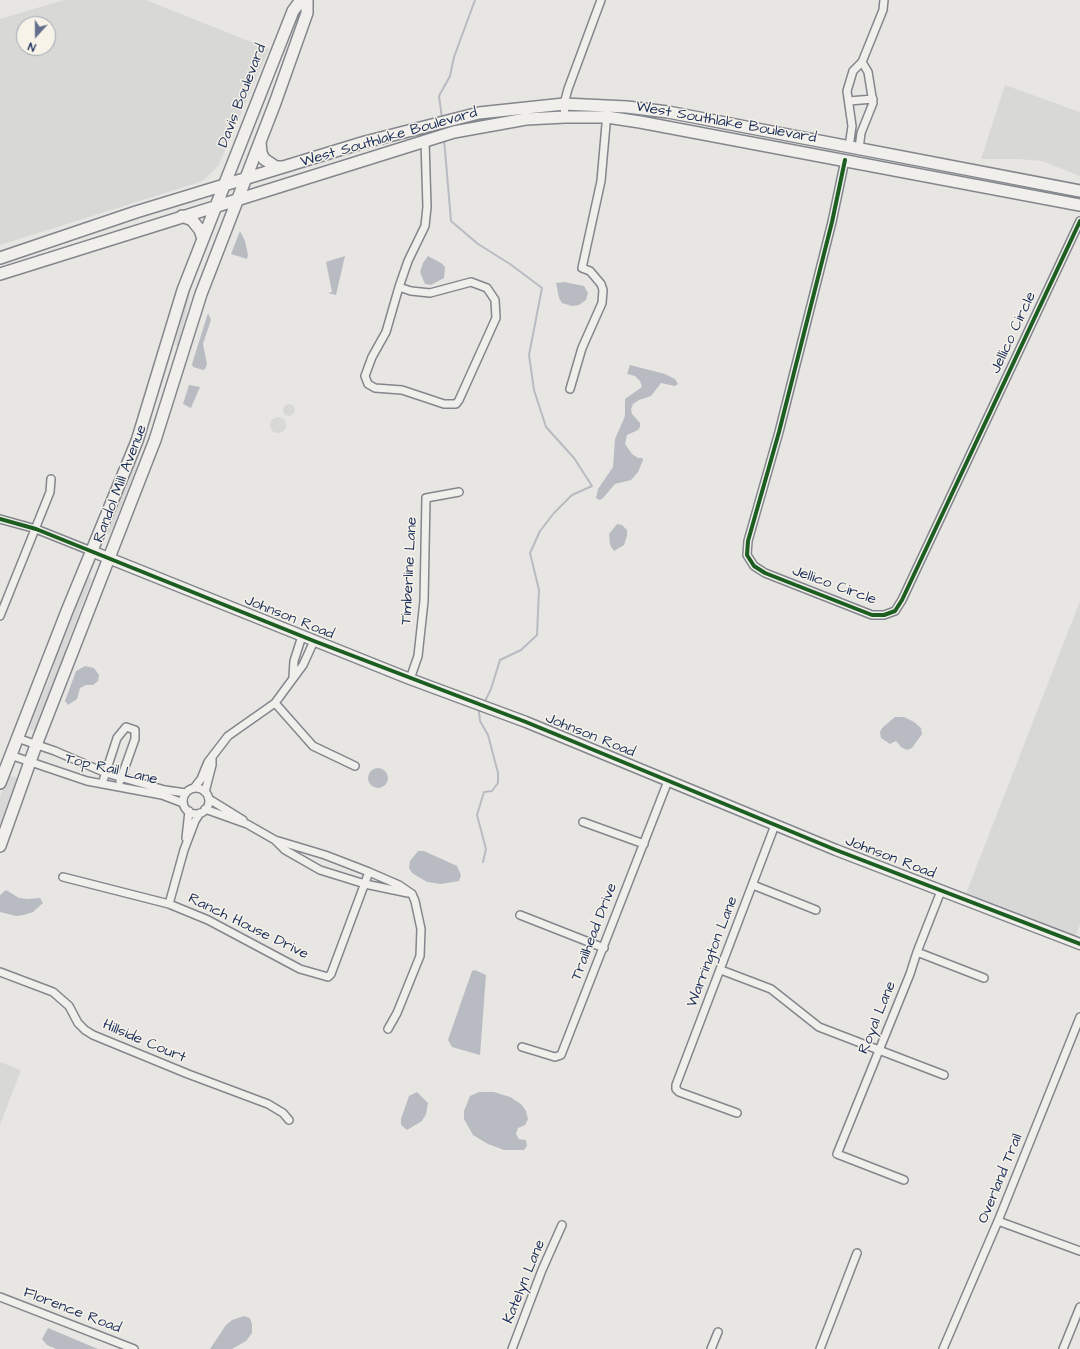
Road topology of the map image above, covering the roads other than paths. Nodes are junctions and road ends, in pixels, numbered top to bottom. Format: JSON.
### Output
{"nodes":[{"id":1,"x":301,"y":0,"type":"edge"},
{"id":2,"x":307,"y":0,"type":"edge"},
{"id":3,"x":601,"y":0,"type":"edge"},
{"id":4,"x":884,"y":0,"type":"edge"},
{"id":5,"x":862,"y":62,"type":"junction"},
{"id":6,"x":873,"y":99,"type":"junction"},
{"id":7,"x":849,"y":101,"type":"junction"},
{"id":8,"x":564,"y":104,"type":"junction"},
{"id":9,"x":607,"y":105,"type":"junction"},
{"id":10,"x":565,"y":117,"type":"junction"},
{"id":11,"x":607,"y":117,"type":"junction"},
{"id":12,"x":260,"y":140,"type":"junction"},
{"id":13,"x":428,"y":140,"type":"junction"},
{"id":14,"x":854,"y":148,"type":"junction"},
{"id":15,"x":842,"y":160,"type":"junction"},
{"id":16,"x":283,"y":168,"type":"junction"},
{"id":17,"x":246,"y":179,"type":"junction"},
{"id":18,"x":224,"y":185,"type":"junction"},
{"id":19,"x":1080,"y":191,"type":"edge"},
{"id":20,"x":239,"y":198,"type":"junction"},
{"id":21,"x":1080,"y":205,"type":"edge"},
{"id":22,"x":216,"y":206,"type":"junction"},
{"id":23,"x":182,"y":216,"type":"junction"},
{"id":24,"x":1080,"y":221,"type":"edge"},
{"id":25,"x":203,"y":239,"type":"junction"},
{"id":26,"x":0,"y":258,"type":"edge"},
{"id":27,"x":1,"y":272,"type":"edge"},
{"id":28,"x":399,"y":287,"type":"junction"},
{"id":29,"x":570,"y":389,"type":"dead end"},
{"id":30,"x":51,"y":479,"type":"dead end"},
{"id":31,"x":460,"y":492,"type":"dead end"},
{"id":32,"x":0,"y":519,"type":"edge"},
{"id":33,"x":36,"y":529,"type":"junction"},
{"id":34,"x":91,"y":551,"type":"junction"},
{"id":35,"x":108,"y":558,"type":"junction"},
{"id":36,"x":0,"y":616,"type":"edge"},
{"id":37,"x":302,"y":636,"type":"junction"},
{"id":38,"x":314,"y":641,"type":"junction"},
{"id":39,"x":293,"y":677,"type":"junction"},
{"id":40,"x":410,"y":679,"type":"junction"},
{"id":41,"x":275,"y":703,"type":"junction"},
{"id":42,"x":17,"y":738,"type":"junction"},
{"id":43,"x":36,"y":745,"type":"junction"},
{"id":44,"x":10,"y":755,"type":"junction"},
{"id":45,"x":212,"y":758,"type":"junction"},
{"id":46,"x":30,"y":761,"type":"junction"},
{"id":47,"x":355,"y":766,"type":"dead end"},
{"id":48,"x":106,"y":773,"type":"junction"},
{"id":49,"x":121,"y":777,"type":"junction"},
{"id":50,"x":668,"y":781,"type":"junction"},
{"id":51,"x":0,"y":784,"type":"edge"},
{"id":52,"x":102,"y":784,"type":"junction"},
{"id":53,"x":118,"y":787,"type":"junction"},
{"id":54,"x":194,"y":788,"type":"junction"},
{"id":55,"x":186,"y":793,"type":"junction"},
{"id":56,"x":207,"y":795,"type":"junction"},
{"id":57,"x":184,"y":803,"type":"junction"},
{"id":58,"x":189,"y":811,"type":"junction"},
{"id":59,"x":203,"y":811,"type":"junction"},
{"id":60,"x":583,"y":822,"type":"dead end"},
{"id":61,"x":247,"y":824,"type":"junction"},
{"id":62,"x":775,"y":825,"type":"junction"},
{"id":63,"x":275,"y":840,"type":"junction"},
{"id":64,"x":644,"y":844,"type":"junction"},
{"id":65,"x":0,"y":846,"type":"edge"},
{"id":66,"x":184,"y":850,"type":"junction"},
{"id":67,"x":369,"y":872,"type":"junction"},
{"id":68,"x":63,"y":876,"type":"dead end"},
{"id":69,"x":365,"y":884,"type":"junction"},
{"id":70,"x":753,"y":885,"type":"junction"},
{"id":71,"x":941,"y":891,"type":"junction"},
{"id":72,"x":412,"y":894,"type":"junction"},
{"id":73,"x":169,"y":904,"type":"junction"},
{"id":74,"x":816,"y":910,"type":"dead end"},
{"id":75,"x":520,"y":915,"type":"dead end"},
{"id":76,"x":1080,"y":944,"type":"edge"},
{"id":77,"x":604,"y":948,"type":"junction"},
{"id":78,"x":917,"y":952,"type":"junction"},
{"id":79,"x":721,"y":970,"type":"junction"},
{"id":80,"x":0,"y":972,"type":"edge"},
{"id":81,"x":984,"y":978,"type":"dead end"},
{"id":82,"x":1080,"y":1017,"type":"edge"},
{"id":83,"x":388,"y":1029,"type":"dead end"},
{"id":84,"x":522,"y":1047,"type":"dead end"},
{"id":85,"x":879,"y":1050,"type":"junction"},
{"id":86,"x":944,"y":1075,"type":"dead end"},
{"id":87,"x":737,"y":1113,"type":"dead end"},
{"id":88,"x":289,"y":1120,"type":"dead end"},
{"id":89,"x":904,"y":1180,"type":"dead end"},
{"id":90,"x":998,"y":1221,"type":"junction"},
{"id":91,"x":562,"y":1225,"type":"dead end"},
{"id":92,"x":1080,"y":1251,"type":"edge"},
{"id":93,"x":857,"y":1253,"type":"dead end"},
{"id":94,"x":0,"y":1297,"type":"edge"},
{"id":95,"x":1080,"y":1307,"type":"edge"},
{"id":96,"x":718,"y":1332,"type":"dead end"},
{"id":97,"x":134,"y":1349,"type":"edge"},
{"id":98,"x":512,"y":1349,"type":"edge"},
{"id":99,"x":711,"y":1349,"type":"edge"},
{"id":100,"x":820,"y":1349,"type":"edge"},
{"id":101,"x":943,"y":1349,"type":"edge"},
{"id":102,"x":1063,"y":1349,"type":"edge"}],
"edges":[{"from":1,"to":18,"type":"main road","name":"Davis Boulevard"},
{"from":2,"to":12,"type":"main road","name":"Davis Boulevard"},
{"from":3,"to":8,"type":"street"},
{"from":4,"to":5,"type":"street"},
{"from":5,"to":6,"type":"street"},
{"from":5,"to":7,"type":"street"},
{"from":6,"to":7,"type":"street"},
{"from":6,"to":14,"type":"street"},
{"from":7,"to":14,"type":"street"},
{"from":8,"to":9,"type":"main road","name":"West Southlake Boulevard"},
{"from":8,"to":10,"type":"street"},
{"from":8,"to":16,"type":"main road","name":"West Southlake Boulevard"},
{"from":9,"to":11,"type":"street"},
{"from":9,"to":14,"type":"main road","name":"West Southlake Boulevard"},
{"from":10,"to":11,"type":"main road","name":"West Southlake Boulevard"},
{"from":10,"to":13,"type":"main road","name":"West Southlake Boulevard"},
{"from":11,"to":15,"type":"main road","name":"West Southlake Boulevard"},
{"from":11,"to":29,"type":"street"},
{"from":12,"to":16,"type":"main road"},
{"from":12,"to":17,"type":"main road","name":"Davis Boulevard"},
{"from":13,"to":20,"type":"main road","name":"West Southlake Boulevard"},
{"from":13,"to":28,"type":"street"},
{"from":14,"to":15,"type":"main road"},
{"from":14,"to":19,"type":"main road","name":"West Southlake Boulevard"},
{"from":15,"to":21,"type":"main road","name":"West Southlake Boulevard"},
{"from":15,"to":24,"type":"street","name":"Jellico Circle"},
{"from":16,"to":17,"type":"main road","name":"West Southlake Boulevard"},
{"from":17,"to":18,"type":"main road","name":"West Southlake Boulevard"},
{"from":17,"to":20,"type":"main road","name":"Davis Boulevard"},
{"from":18,"to":22,"type":"main road","name":"Davis Boulevard"},
{"from":18,"to":26,"type":"main road","name":"West Southlake Boulevard"},
{"from":20,"to":22,"type":"main road","name":"West Southlake Boulevard"},
{"from":20,"to":35,"type":"main road","name":"Randol Mill Avenue"},
{"from":22,"to":23,"type":"main road","name":"West Southlake Boulevard"},
{"from":22,"to":25,"type":"main road","name":"Randol Mill Avenue"},
{"from":23,"to":25,"type":"main road"},
{"from":23,"to":27,"type":"main road","name":"West Southlake Boulevard"},
{"from":25,"to":34,"type":"main road","name":"Randol Mill Avenue"},
{"from":28,"to":28,"type":"street"},
{"from":30,"to":33,"type":"street"},
{"from":31,"to":40,"type":"street","name":"Timberline Lane"},
{"from":32,"to":33,"type":"street"},
{"from":33,"to":34,"type":"street"},
{"from":33,"to":36,"type":"street"},
{"from":34,"to":35,"type":"street","name":"Johnson Road"},
{"from":34,"to":42,"type":"main road","name":"Randol Mill Avenue"},
{"from":35,"to":37,"type":"street","name":"Johnson Road"},
{"from":35,"to":43,"type":"main road","name":"Randol Mill Avenue"},
{"from":37,"to":38,"type":"street","name":"Johnson Road"},
{"from":37,"to":39,"type":"street"},
{"from":38,"to":39,"type":"street"},
{"from":38,"to":40,"type":"street","name":"Johnson Road"},
{"from":39,"to":41,"type":"street"},
{"from":40,"to":50,"type":"street","name":"Johnson Road"},
{"from":41,"to":45,"type":"street"},
{"from":41,"to":47,"type":"street"},
{"from":42,"to":43,"type":"street","name":"Top Rail Lane"},
{"from":42,"to":44,"type":"main road","name":"Randol Mill Avenue"},
{"from":43,"to":46,"type":"main road","name":"Randol Mill Avenue"},
{"from":43,"to":48,"type":"street","name":"Top Rail Lane"},
{"from":44,"to":46,"type":"street","name":"Top Rail Lane"},
{"from":44,"to":51,"type":"main road","name":"Randol Mill Avenue"},
{"from":45,"to":54,"type":"street"},
{"from":45,"to":56,"type":"street"},
{"from":46,"to":52,"type":"street","name":"Top Rail Lane"},
{"from":46,"to":65,"type":"main road","name":"Randol Mill Avenue"},
{"from":48,"to":49,"type":"street","name":"Top Rail Lane"},
{"from":48,"to":49,"type":"street"},
{"from":48,"to":52,"type":"street"},
{"from":49,"to":53,"type":"street"},
{"from":49,"to":55,"type":"street","name":"Top Rail Lane"},
{"from":50,"to":62,"type":"street","name":"Johnson Road"},
{"from":50,"to":64,"type":"street","name":"Trailhead Drive"},
{"from":52,"to":53,"type":"street","name":"Top Rail Lane"},
{"from":53,"to":57,"type":"street","name":"Top Rail Lane"},
{"from":54,"to":55,"type":"street"},
{"from":54,"to":56,"type":"street"},
{"from":55,"to":57,"type":"street"},
{"from":56,"to":59,"type":"street"},
{"from":56,"to":61,"type":"street"},
{"from":57,"to":58,"type":"street"},
{"from":58,"to":59,"type":"street"},
{"from":58,"to":66,"type":"street"},
{"from":59,"to":61,"type":"street"},
{"from":59,"to":66,"type":"street"},
{"from":60,"to":64,"type":"street"},
{"from":61,"to":63,"type":"street"},
{"from":62,"to":70,"type":"street","name":"Warrington Lane"},
{"from":62,"to":71,"type":"street","name":"Johnson Road"},
{"from":63,"to":67,"type":"street"},
{"from":63,"to":69,"type":"street"},
{"from":64,"to":77,"type":"street","name":"Trailhead Drive"},
{"from":66,"to":73,"type":"street"},
{"from":67,"to":69,"type":"street"},
{"from":67,"to":72,"type":"street"},
{"from":68,"to":73,"type":"street","name":"Ranch House Drive"},
{"from":69,"to":72,"type":"street"},
{"from":69,"to":73,"type":"street","name":"Ranch House Drive"},
{"from":70,"to":74,"type":"street"},
{"from":70,"to":79,"type":"street","name":"Warrington Lane"},
{"from":71,"to":76,"type":"street","name":"Johnson Road"},
{"from":71,"to":78,"type":"street","name":"Royal Lane"},
{"from":72,"to":83,"type":"street"},
{"from":75,"to":77,"type":"street"},
{"from":77,"to":84,"type":"street","name":"Trailhead Drive"},
{"from":78,"to":81,"type":"street"},
{"from":78,"to":85,"type":"street","name":"Royal Lane"},
{"from":79,"to":85,"type":"street"},
{"from":79,"to":87,"type":"street","name":"Warrington Lane"},
{"from":80,"to":88,"type":"street","name":"Hillside Court"},
{"from":82,"to":90,"type":"street","name":"Overland Trail"},
{"from":85,"to":86,"type":"street"},
{"from":85,"to":89,"type":"street","name":"Royal Lane"},
{"from":90,"to":92,"type":"street"},
{"from":90,"to":101,"type":"street","name":"Overland Trail"},
{"from":91,"to":98,"type":"street","name":"Katelyn Lane"},
{"from":93,"to":100,"type":"street"},
{"from":94,"to":97,"type":"street","name":"Florence Road"},
{"from":95,"to":102,"type":"street"},
{"from":96,"to":99,"type":"street"}]}
